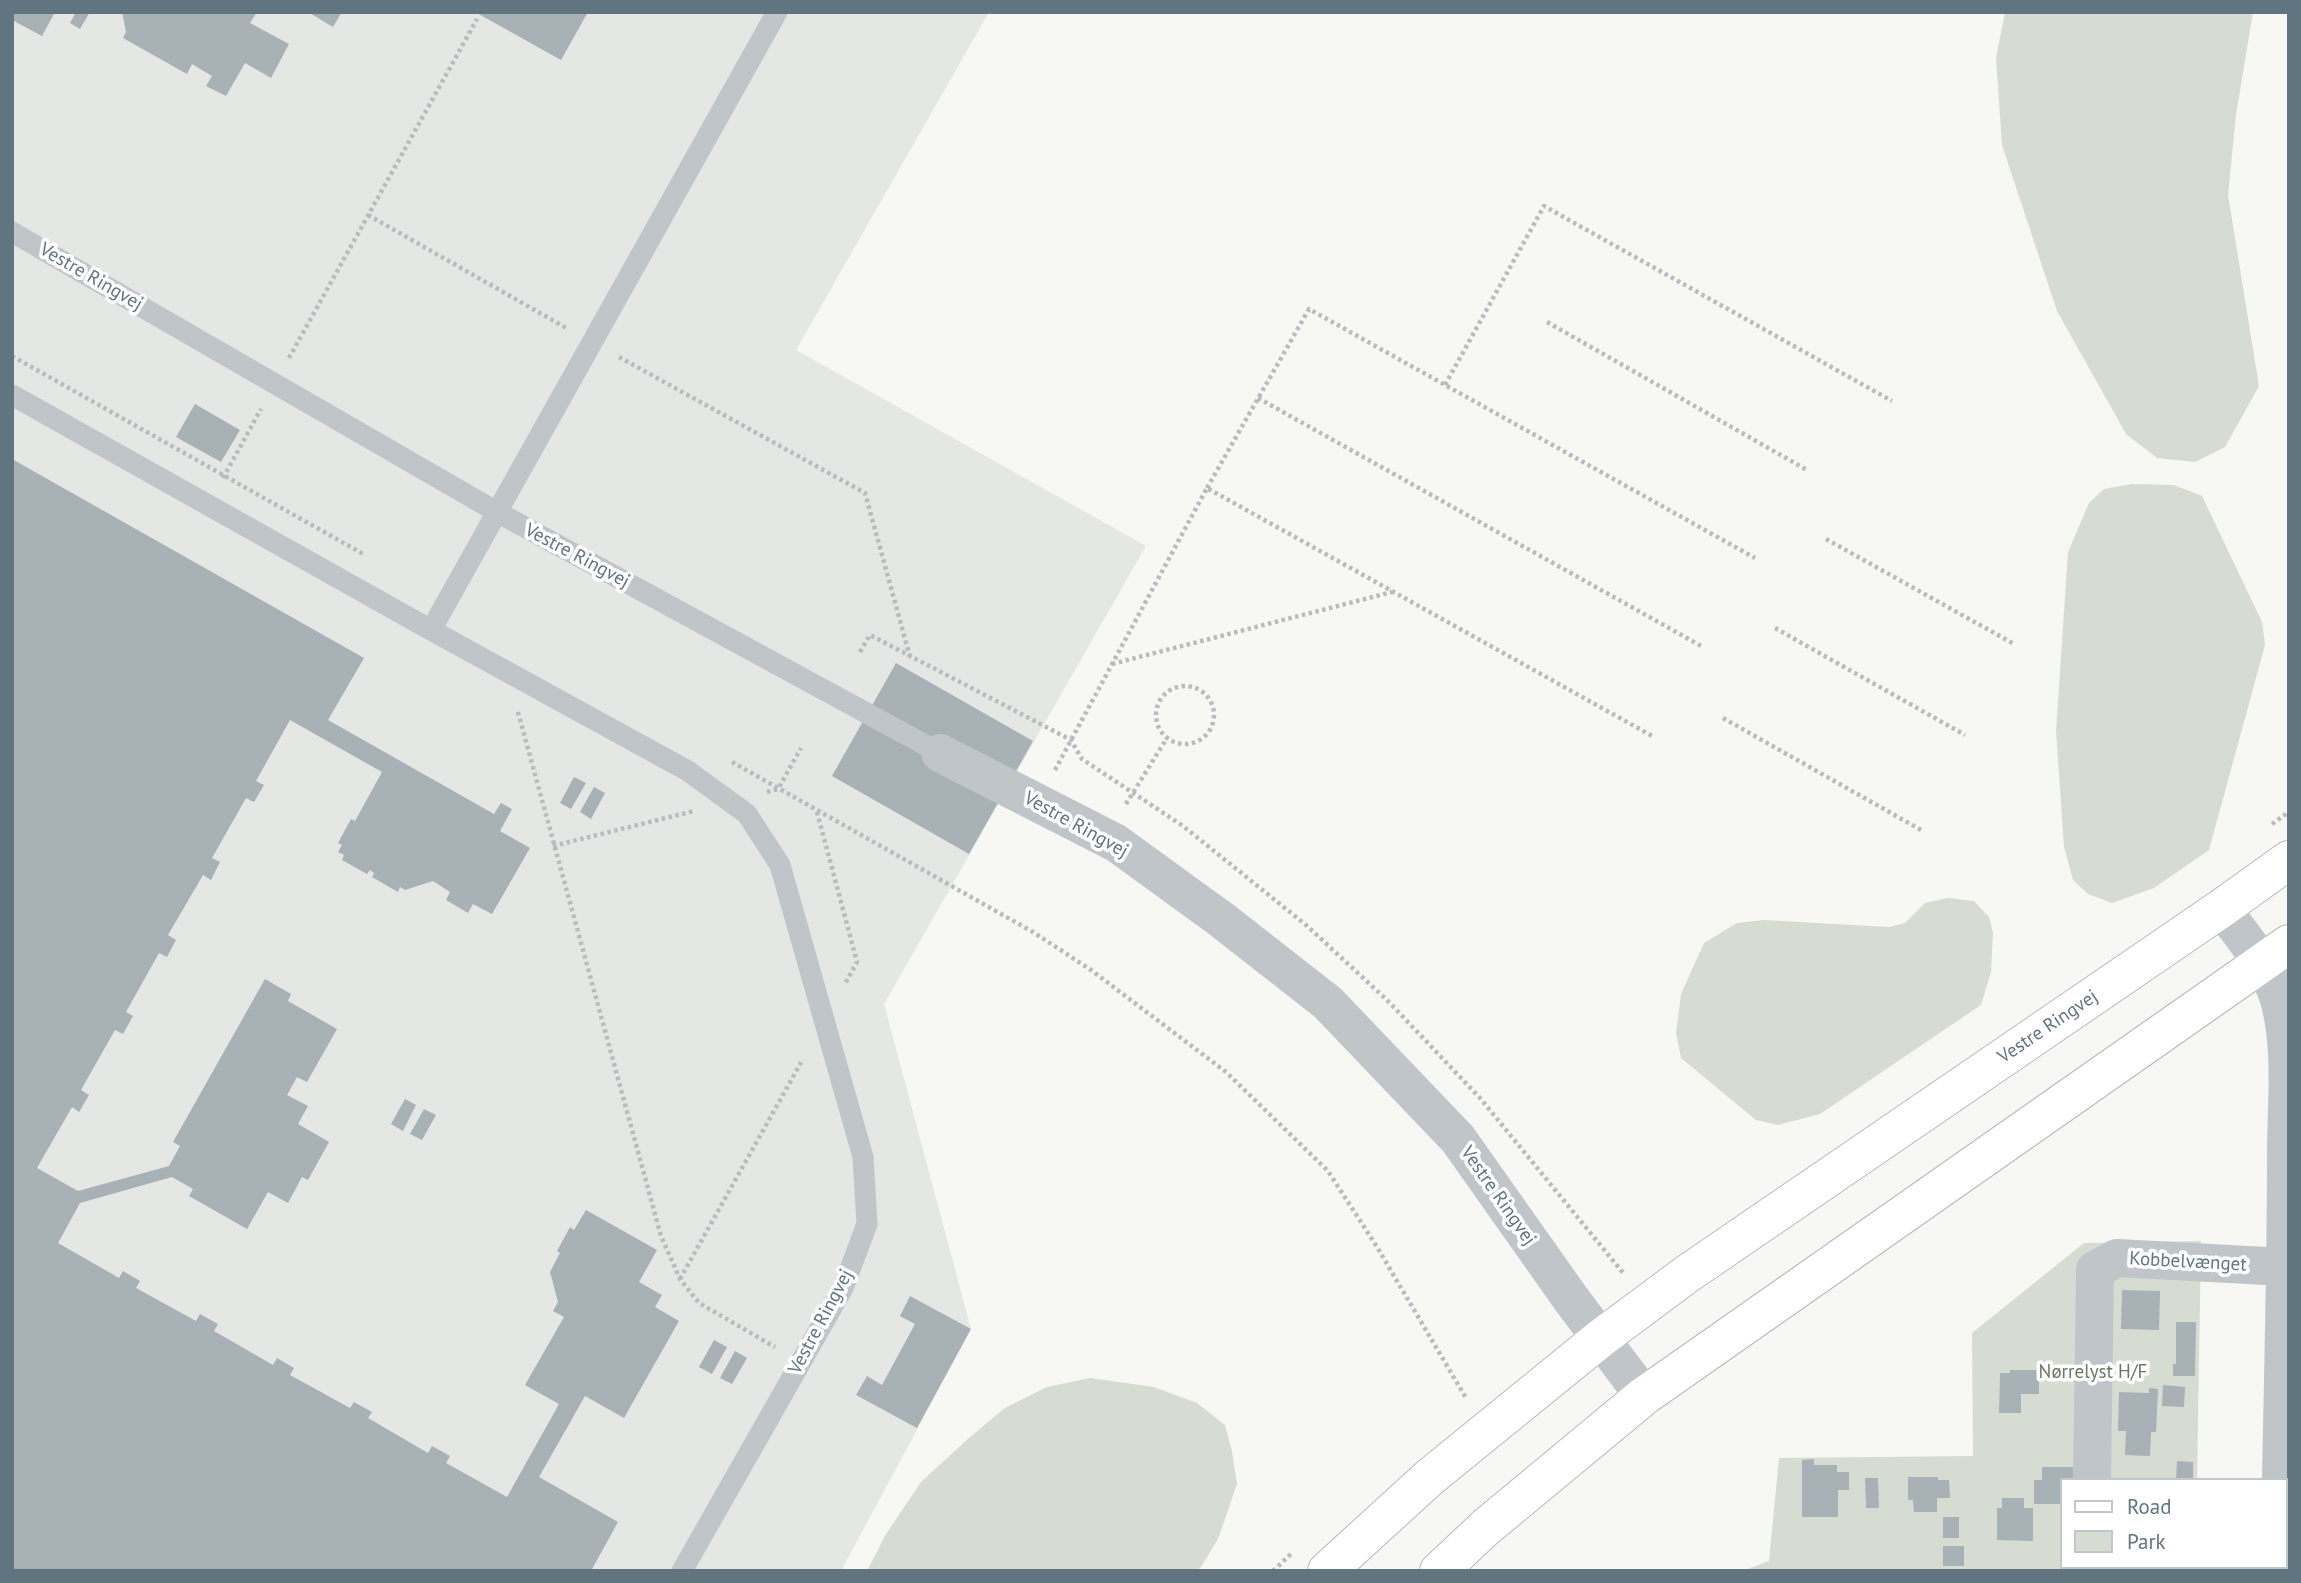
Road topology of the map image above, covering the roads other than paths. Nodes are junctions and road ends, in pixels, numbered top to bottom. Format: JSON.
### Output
{"nodes":[{"id":1,"x":777,"y":12,"type":"edge"},
{"id":2,"x":12,"y":232,"type":"edge"},
{"id":3,"x":12,"y":395,"type":"edge"},
{"id":4,"x":497,"y":512,"type":"junction"},
{"id":5,"x":431,"y":629,"type":"junction"},
{"id":6,"x":940,"y":753,"type":"joint"},
{"id":7,"x":2289,"y":860,"type":"edge"},
{"id":8,"x":2222,"y":908,"type":"junction"},
{"id":9,"x":2275,"y":953,"type":"edge"},
{"id":10,"x":2285,"y":1267,"type":"junction"},
{"id":11,"x":1601,"y":1338,"type":"junction"},
{"id":12,"x":1644,"y":1396,"type":"junction"},
{"id":13,"x":2285,"y":1416,"type":"edge"},
{"id":14,"x":2092,"y":1478,"type":"edge"},
{"id":15,"x":2281,"y":1478,"type":"edge"},
{"id":16,"x":682,"y":1571,"type":"edge"},
{"id":17,"x":1327,"y":1571,"type":"edge"},
{"id":18,"x":1440,"y":1571,"type":"edge"}],
"edges":[{"from":1,"to":4,"type":"lane"},
{"from":2,"to":4,"type":"lane","name":"Vestre Ringvej"},
{"from":3,"to":5,"type":"lane","name":"Vestre Ringvej"},
{"from":4,"to":5,"type":"lane"},
{"from":4,"to":6,"type":"lane","name":"Vestre Ringvej"},
{"from":5,"to":16,"type":"lane","name":"Vestre Ringvej"},
{"from":6,"to":11,"type":"street","name":"Vestre Ringvej"},
{"from":7,"to":8,"type":"main road","name":"Vestre Ringvej"},
{"from":8,"to":9,"type":"street"},
{"from":8,"to":11,"type":"main road","name":"Vestre Ringvej"},
{"from":9,"to":10,"type":"street"},
{"from":9,"to":12,"type":"main road"},
{"from":10,"to":13,"type":"street"},
{"from":10,"to":14,"type":"street","name":"Kobbelvænget"},
{"from":11,"to":12,"type":"street","name":"Vestre Ringvej"},
{"from":11,"to":17,"type":"main road","name":"Vestre Ringvej"},
{"from":12,"to":18,"type":"main road"},
{"from":13,"to":15,"type":"street"}]}
